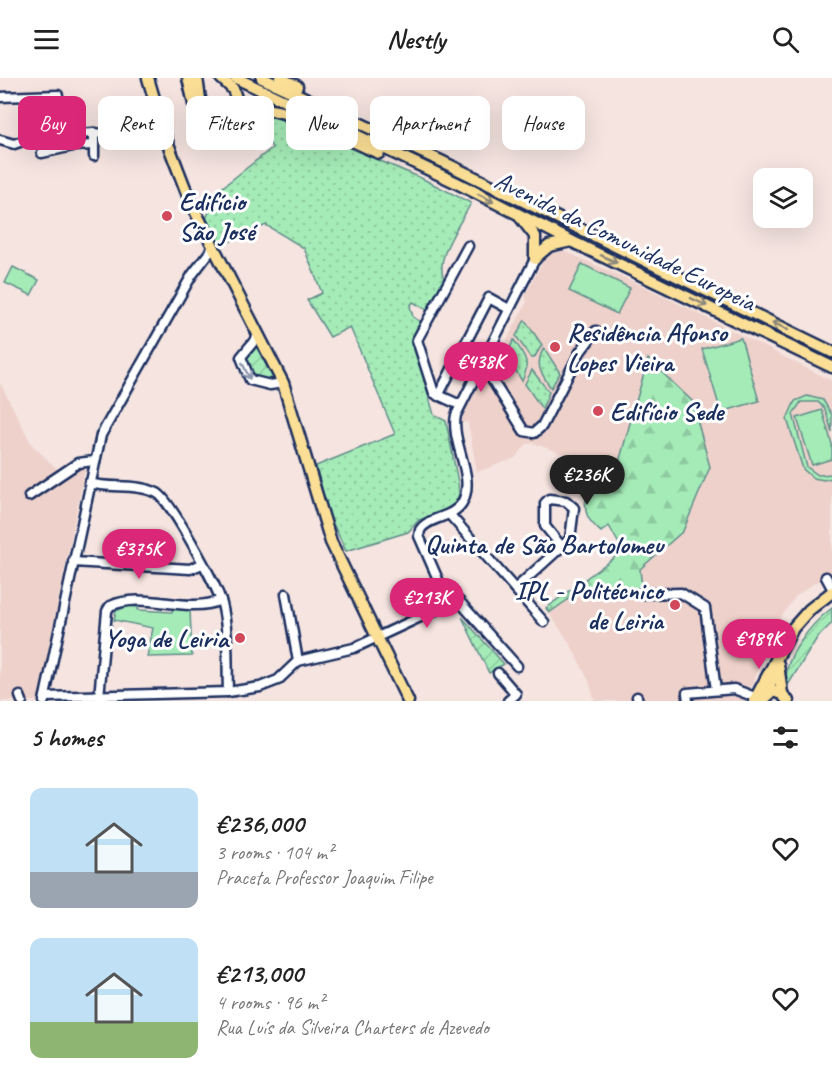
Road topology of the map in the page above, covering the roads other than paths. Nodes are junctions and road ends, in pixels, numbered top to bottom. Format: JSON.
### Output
{"nodes":[{"id":1,"x":188,"y":78,"type":"edge"},
{"id":2,"x":197,"y":78,"type":"edge"},
{"id":3,"x":221,"y":78,"type":"edge"},
{"id":4,"x":236,"y":78,"type":"edge"},
{"id":5,"x":262,"y":78,"type":"edge"},
{"id":6,"x":280,"y":78,"type":"edge"},
{"id":7,"x":151,"y":80,"type":"edge"},
{"id":8,"x":58,"y":95,"type":"dead end"},
{"id":9,"x":155,"y":96,"type":"edge"},
{"id":10,"x":0,"y":97,"type":"edge"},
{"id":11,"x":94,"y":133,"type":"junction"},
{"id":12,"x":98,"y":133,"type":"edge"},
{"id":13,"x":0,"y":140,"type":"edge"},
{"id":14,"x":94,"y":145,"type":"junction"},
{"id":15,"x":171,"y":150,"type":"edge"},
{"id":16,"x":42,"y":153,"type":"dead end"},
{"id":17,"x":94,"y":156,"type":"dead end"},
{"id":18,"x":404,"y":157,"type":"junction"},
{"id":19,"x":441,"y":161,"type":"junction"},
{"id":20,"x":517,"y":213,"type":"junction"},
{"id":21,"x":571,"y":242,"type":"junction"},
{"id":22,"x":468,"y":246,"type":"dead end"},
{"id":23,"x":212,"y":249,"type":"junction"},
{"id":24,"x":535,"y":259,"type":"junction"},
{"id":25,"x":509,"y":309,"type":"junction"},
{"id":26,"x":596,"y":331,"type":"dead end"},
{"id":27,"x":259,"y":335,"type":"junction"},
{"id":28,"x":832,"y":352,"type":"edge"},
{"id":29,"x":832,"y":367,"type":"edge"},
{"id":30,"x":478,"y":368,"type":"junction"},
{"id":31,"x":283,"y":383,"type":"junction"},
{"id":32,"x":438,"y":396,"type":"junction"},
{"id":33,"x":460,"y":405,"type":"junction"},
{"id":34,"x":94,"y":461,"type":"junction"},
{"id":35,"x":89,"y":483,"type":"junction"},
{"id":36,"x":29,"y":496,"type":"dead end"},
{"id":37,"x":450,"y":515,"type":"junction"},
{"id":38,"x":562,"y":547,"type":"junction"},
{"id":39,"x":73,"y":562,"type":"junction"},
{"id":40,"x":202,"y":564,"type":"junction"},
{"id":41,"x":826,"y":577,"type":"dead end"},
{"id":42,"x":515,"y":589,"type":"junction"},
{"id":43,"x":832,"y":590,"type":"edge"},
{"id":44,"x":286,"y":594,"type":"dead end"},
{"id":45,"x":639,"y":594,"type":"dead end"},
{"id":46,"x":221,"y":600,"type":"junction"},
{"id":47,"x":447,"y":600,"type":"junction"},
{"id":48,"x":544,"y":622,"type":"dead end"},
{"id":49,"x":377,"y":638,"type":"junction"},
{"id":50,"x":778,"y":655,"type":"junction"},
{"id":51,"x":298,"y":661,"type":"junction"},
{"id":52,"x":517,"y":666,"type":"dead end"},
{"id":53,"x":498,"y":673,"type":"dead end"},
{"id":54,"x":716,"y":690,"type":"junction"},
{"id":55,"x":228,"y":692,"type":"junction"},
{"id":56,"x":99,"y":697,"type":"junction"},
{"id":57,"x":760,"y":698,"type":"edge"},
{"id":58,"x":44,"y":699,"type":"edge"},
{"id":59,"x":786,"y":699,"type":"edge"},
{"id":60,"x":408,"y":701,"type":"edge"},
{"id":61,"x":508,"y":701,"type":"edge"},
{"id":62,"x":688,"y":701,"type":"edge"}],
"edges":[{"from":1,"to":18,"type":"main road"},
{"from":2,"to":3,"type":"main road"},
{"from":4,"to":18,"type":"main road","name":"Avenida da Comunidade Europeia"},
{"from":5,"to":19,"type":"main road","name":"Avenida da Comunidade Europeia"},
{"from":6,"to":19,"type":"main road"},
{"from":7,"to":9,"type":"main road"},
{"from":8,"to":10,"type":"street"},
{"from":11,"to":12,"type":"street"},
{"from":11,"to":13,"type":"street"},
{"from":11,"to":14,"type":"street"},
{"from":14,"to":16,"type":"street"},
{"from":14,"to":17,"type":"street"},
{"from":15,"to":23,"type":"main road"},
{"from":18,"to":20,"type":"main road","name":"Avenida da Comunidade Europeia","one_way":true},
{"from":28,"to":19,"type":"main road","name":"Avenida da Comunidade Europeia","one_way":true},
{"from":20,"to":21,"type":"main road","name":"Avenida da Comunidade Europeia"},
{"from":20,"to":24,"type":"main road"},
{"from":21,"to":24,"type":"main road"},
{"from":21,"to":29,"type":"main road","name":"Avenida da Comunidade Europeia","one_way":true},
{"from":22,"to":32,"type":"street"},
{"from":23,"to":27,"type":"main road"},
{"from":23,"to":34,"type":"street"},
{"from":24,"to":25,"type":"street"},
{"from":25,"to":30,"type":"street"},
{"from":25,"to":32,"type":"street"},
{"from":26,"to":30,"type":"street"},
{"from":27,"to":31,"type":"main road"},
{"from":27,"to":31,"type":"street","one_way":true},
{"from":30,"to":33,"type":"street"},
{"from":31,"to":49,"type":"main road"},
{"from":32,"to":33,"type":"street"},
{"from":33,"to":37,"type":"street"},
{"from":34,"to":35,"type":"street"},
{"from":34,"to":36,"type":"street"},
{"from":35,"to":39,"type":"street"},
{"from":35,"to":40,"type":"street"},
{"from":37,"to":42,"type":"street"},
{"from":37,"to":47,"type":"street"},
{"from":38,"to":38,"type":"street"},
{"from":38,"to":42,"type":"street"},
{"from":39,"to":40,"type":"street"},
{"from":39,"to":58,"type":"street"},
{"from":40,"to":46,"type":"street"},
{"from":41,"to":43,"type":"street"},
{"from":42,"to":48,"type":"street"},
{"from":43,"to":50,"type":"main road"},
{"from":44,"to":51,"type":"street"},
{"from":45,"to":54,"type":"street"},
{"from":46,"to":55,"type":"street"},
{"from":46,"to":56,"type":"street"},
{"from":47,"to":49,"type":"street"},
{"from":47,"to":52,"type":"street"},
{"from":49,"to":51,"type":"street"},
{"from":49,"to":60,"type":"main road"},
{"from":50,"to":57,"type":"main road"},
{"from":50,"to":59,"type":"main road"},
{"from":51,"to":55,"type":"street"},
{"from":53,"to":61,"type":"street"},
{"from":54,"to":57,"type":"street"},
{"from":54,"to":62,"type":"street"},
{"from":55,"to":56,"type":"street"},
{"from":56,"to":58,"type":"street"},
{"from":57,"to":59,"type":"main road"}]}
